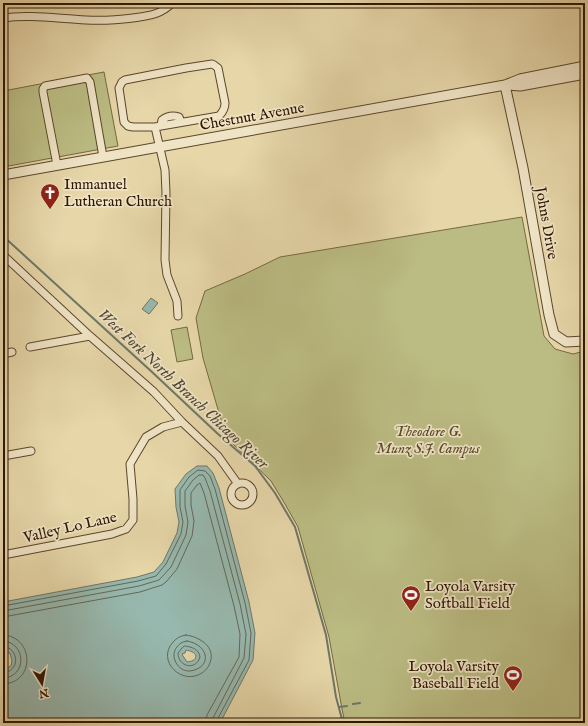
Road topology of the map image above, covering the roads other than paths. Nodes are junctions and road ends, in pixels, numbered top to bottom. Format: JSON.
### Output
{"nodes":[{"id":1,"x":172,"y":3,"type":"edge"},
{"id":2,"x":3,"y":18,"type":"edge"},
{"id":3,"x":585,"y":66,"type":"edge"},
{"id":4,"x":585,"y":74,"type":"edge"},
{"id":5,"x":505,"y":85,"type":"junction"},
{"id":6,"x":158,"y":126,"type":"junction"},
{"id":7,"x":160,"y":147,"type":"junction"},
{"id":8,"x":103,"y":157,"type":"junction"},
{"id":9,"x":57,"y":165,"type":"junction"},
{"id":10,"x":3,"y":175,"type":"edge"},
{"id":11,"x":3,"y":255,"type":"edge"},
{"id":12,"x":178,"y":316,"type":"dead end"},
{"id":13,"x":90,"y":336,"type":"junction"},
{"id":14,"x":585,"y":341,"type":"edge"},
{"id":15,"x":30,"y":348,"type":"dead end"},
{"id":16,"x":12,"y":352,"type":"dead end"},
{"id":17,"x":3,"y":354,"type":"edge"},
{"id":18,"x":182,"y":422,"type":"junction"},
{"id":19,"x":31,"y":451,"type":"dead end"},
{"id":20,"x":3,"y":456,"type":"edge"},
{"id":21,"x":238,"y":484,"type":"dead end"},
{"id":22,"x":3,"y":555,"type":"edge"}],
"edges":[{"from":1,"to":2,"type":"street"},
{"from":3,"to":5,"type":"street","name":"Chestnut Avenue"},
{"from":4,"to":5,"type":"street","name":"Chestnut Avenue"},
{"from":5,"to":7,"type":"street","name":"Chestnut Avenue"},
{"from":5,"to":14,"type":"street","name":"Johns Drive"},
{"from":6,"to":6,"type":"street"},
{"from":6,"to":7,"type":"street"},
{"from":7,"to":8,"type":"street","name":"Chestnut Avenue"},
{"from":7,"to":12,"type":"street"},
{"from":8,"to":9,"type":"street","name":"Chestnut Avenue"},
{"from":8,"to":9,"type":"street"},
{"from":9,"to":10,"type":"street","name":"Chestnut Avenue"},
{"from":11,"to":13,"type":"street"},
{"from":13,"to":15,"type":"street"},
{"from":13,"to":18,"type":"street"},
{"from":16,"to":17,"type":"street"},
{"from":18,"to":21,"type":"street"},
{"from":18,"to":22,"type":"street","name":"Valley Lo Lane"},
{"from":19,"to":20,"type":"street"}]}
